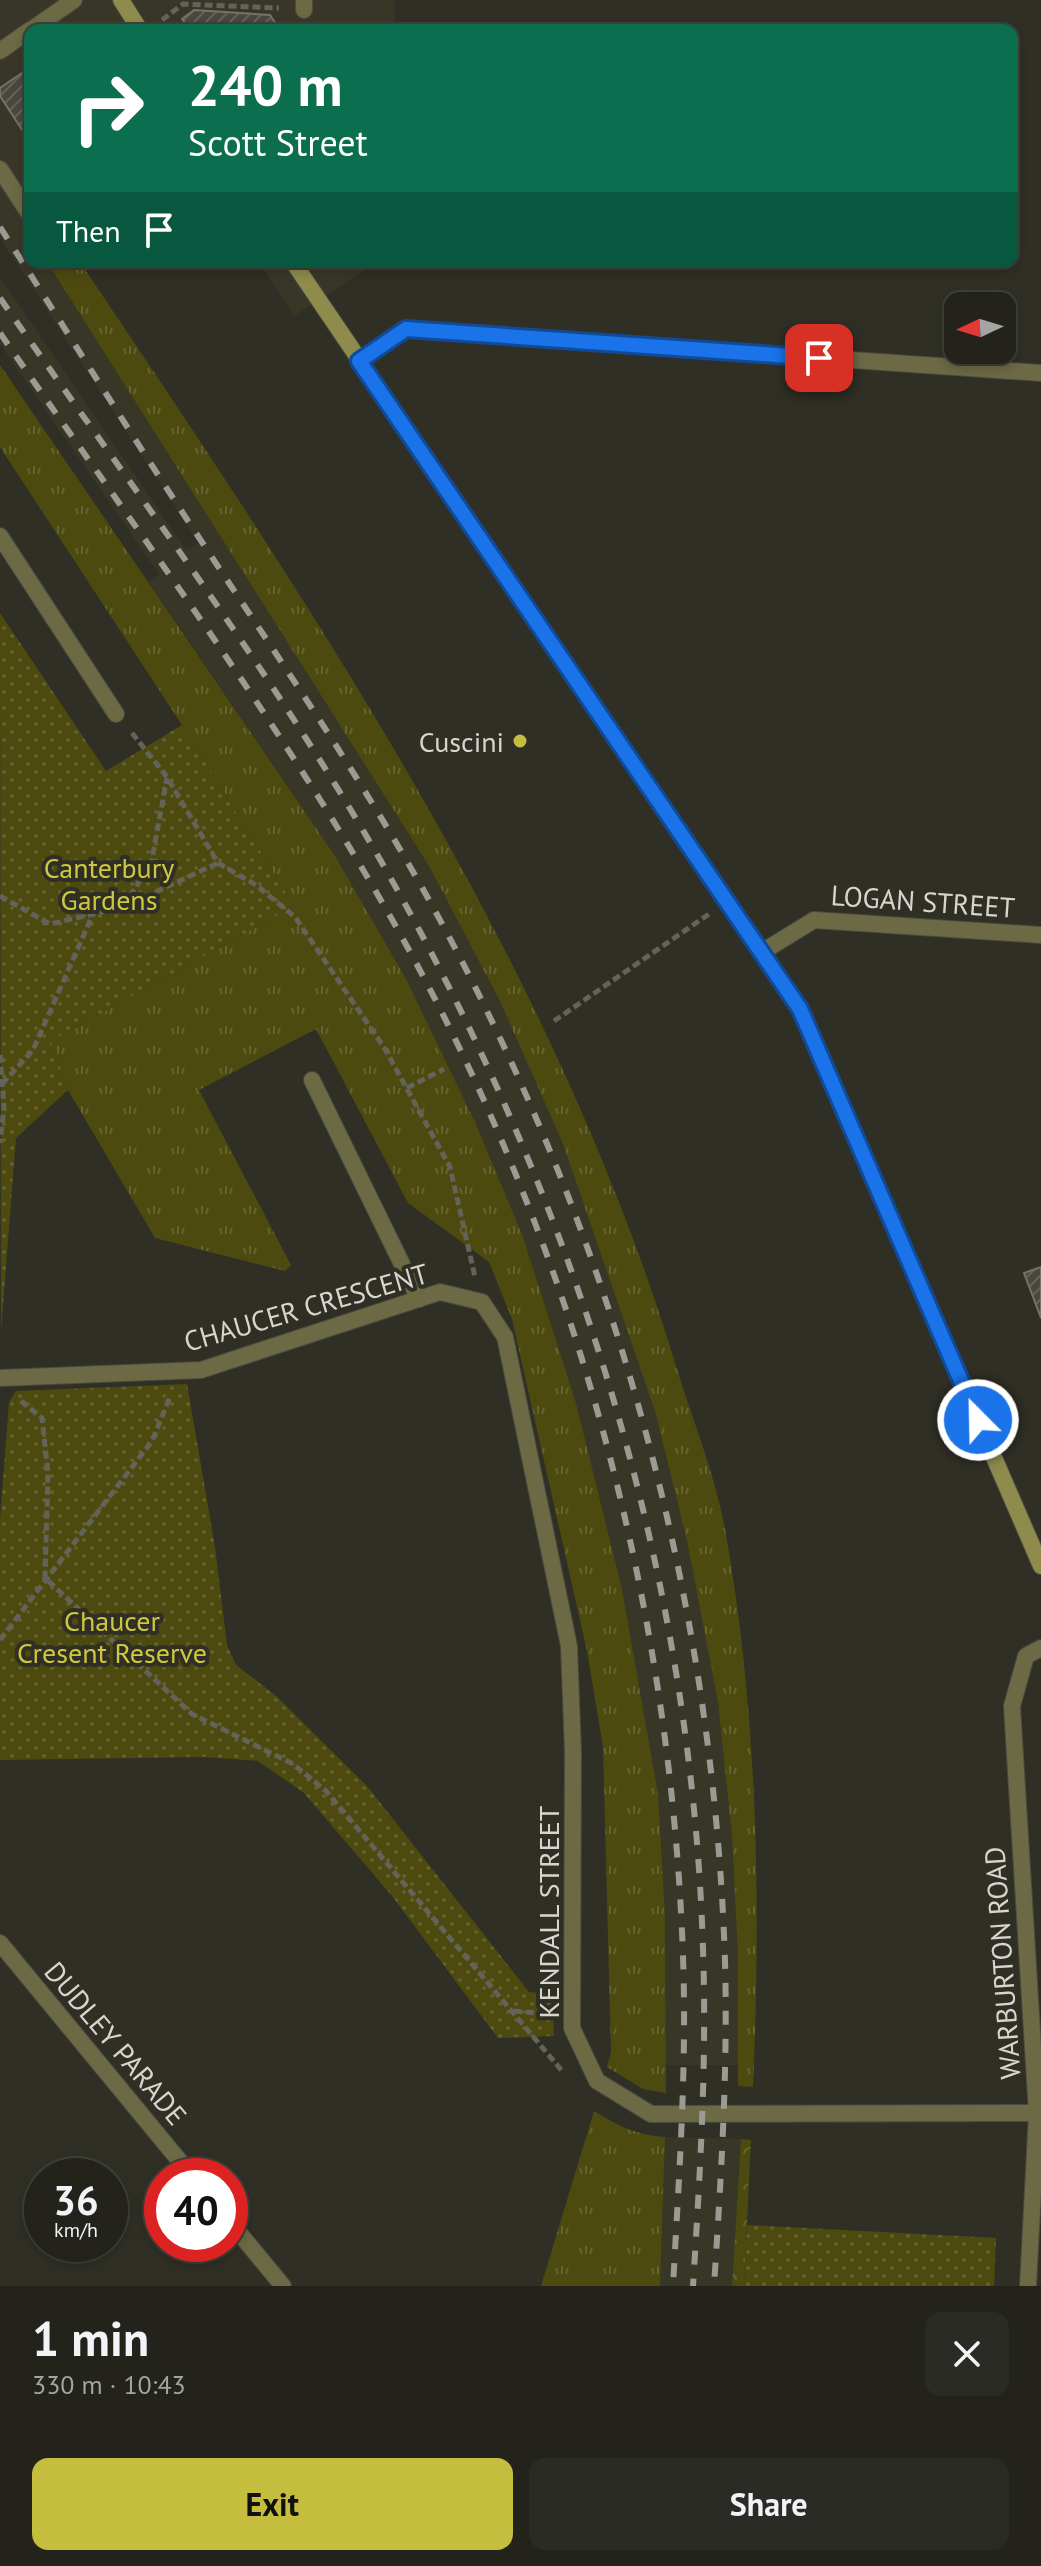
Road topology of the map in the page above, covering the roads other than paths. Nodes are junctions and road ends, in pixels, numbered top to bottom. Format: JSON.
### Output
{"nodes":[{"id":1,"x":74,"y":0,"type":"edge"},
{"id":2,"x":121,"y":0,"type":"edge"},
{"id":3,"x":39,"y":24,"type":"edge"},
{"id":4,"x":136,"y":24,"type":"edge"},
{"id":5,"x":24,"y":34,"type":"edge"},
{"id":6,"x":0,"y":51,"type":"edge"},
{"id":7,"x":0,"y":169,"type":"edge"},
{"id":8,"x":24,"y":206,"type":"edge"},
{"id":9,"x":297,"y":268,"type":"edge"},
{"id":10,"x":359,"y":361,"type":"junction"},
{"id":11,"x":1041,"y":373,"type":"edge"},
{"id":12,"x":0,"y":536,"type":"edge"},
{"id":13,"x":116,"y":714,"type":"road end"},
{"id":14,"x":1041,"y":935,"type":"edge"},
{"id":15,"x":762,"y":952,"type":"junction"},
{"id":16,"x":312,"y":1080,"type":"dead end"},
{"id":17,"x":419,"y":1299,"type":"junction"},
{"id":18,"x":482,"y":1302,"type":"joint"},
{"id":19,"x":0,"y":1378,"type":"edge"},
{"id":20,"x":1041,"y":1566,"type":"edge"},
{"id":21,"x":1041,"y":1648,"type":"edge"},
{"id":22,"x":0,"y":1943,"type":"edge"},
{"id":23,"x":1037,"y":2113,"type":"junction"},
{"id":24,"x":177,"y":2158,"type":"edge"},
{"id":25,"x":248,"y":2244,"type":"edge"},
{"id":26,"x":283,"y":2286,"type":"edge"},
{"id":27,"x":1028,"y":2286,"type":"edge"}],
"edges":[{"from":1,"to":3,"type":"street"},
{"from":2,"to":4,"type":"street"},
{"from":5,"to":6,"type":"street"},
{"from":7,"to":8,"type":"street"},
{"from":9,"to":10,"type":"street"},
{"from":10,"to":11,"type":"street"},
{"from":10,"to":15,"type":"street"},
{"from":12,"to":13,"type":"street"},
{"from":14,"to":15,"type":"street","name":"LOGAN STREET"},
{"from":15,"to":20,"type":"street"},
{"from":16,"to":17,"type":"street"},
{"from":17,"to":18,"type":"street","name":"CHAUCER CRESCENT"},
{"from":17,"to":19,"type":"street","name":"CHAUCER CRESCENT"},
{"from":18,"to":23,"type":"street","name":"KENDALL STREET"},
{"from":21,"to":23,"type":"street","name":"WARBURTON ROAD"},
{"from":22,"to":24,"type":"street","name":"DUDLEY PARADE"},
{"from":23,"to":27,"type":"street","name":"WARBURTON ROAD"},
{"from":25,"to":26,"type":"street"}]}
